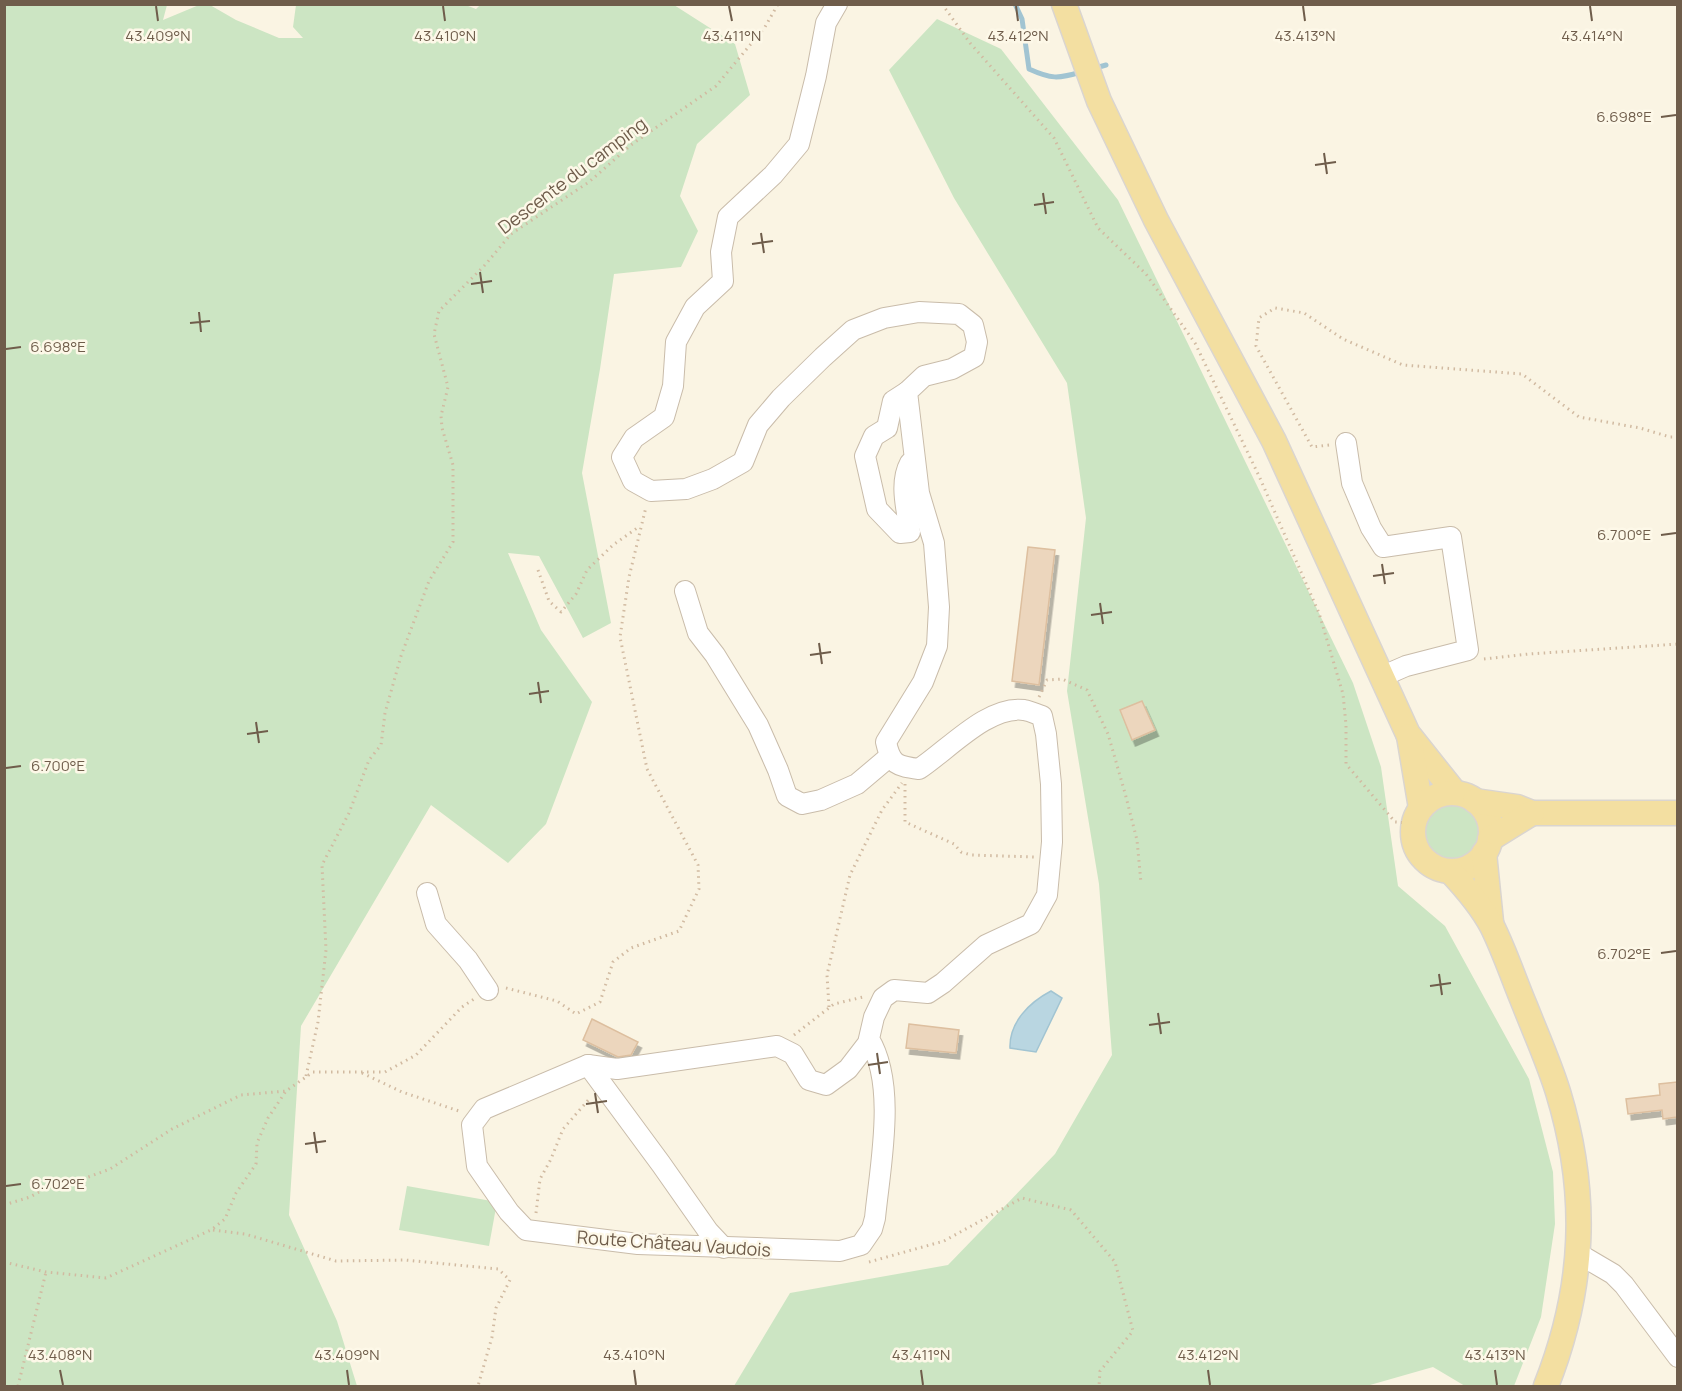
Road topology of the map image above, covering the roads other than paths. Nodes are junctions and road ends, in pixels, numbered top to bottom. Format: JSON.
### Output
{"nodes":[{"id":1,"x":837,"y":4,"type":"edge"},
{"id":2,"x":1064,"y":4,"type":"edge"},
{"id":3,"x":907,"y":392,"type":"junction"},
{"id":4,"x":1346,"y":443,"type":"road end"},
{"id":5,"x":914,"y":455,"type":"junction"},
{"id":6,"x":684,"y":591,"type":"dead end"},
{"id":7,"x":1383,"y":676,"type":"junction"},
{"id":8,"x":1408,"y":734,"type":"junction"},
{"id":9,"x":889,"y":757,"type":"junction"},
{"id":10,"x":1465,"y":797,"type":"junction"},
{"id":11,"x":1532,"y":813,"type":"junction"},
{"id":12,"x":1677,"y":813,"type":"edge"},
{"id":13,"x":1417,"y":816,"type":"junction"},
{"id":14,"x":1487,"y":846,"type":"junction"},
{"id":15,"x":1450,"y":872,"type":"junction"},
{"id":16,"x":427,"y":893,"type":"dead end"},
{"id":17,"x":1491,"y":925,"type":"junction"},
{"id":18,"x":488,"y":990,"type":"road end"},
{"id":19,"x":869,"y":1039,"type":"junction"},
{"id":20,"x":588,"y":1065,"type":"junction"},
{"id":21,"x":724,"y":1248,"type":"junction"},
{"id":22,"x":1579,"y":1254,"type":"junction"},
{"id":23,"x":1677,"y":1357,"type":"edge"},
{"id":24,"x":1546,"y":1386,"type":"edge"}],
"edges":[{"from":1,"to":3,"type":"lane"},
{"from":2,"to":7,"type":"main road"},
{"from":3,"to":5,"type":"lane"},
{"from":3,"to":5,"type":"lane"},
{"from":4,"to":7,"type":"lane"},
{"from":5,"to":9,"type":"lane"},
{"from":6,"to":9,"type":"lane"},
{"from":7,"to":8,"type":"main road"},
{"from":8,"to":10,"type":"main road"},
{"from":8,"to":13,"type":"main road"},
{"from":9,"to":19,"type":"lane"},
{"from":10,"to":11,"type":"main road"},
{"from":10,"to":13,"type":"main road"},
{"from":10,"to":14,"type":"main road"},
{"from":11,"to":12,"type":"main road"},
{"from":11,"to":14,"type":"main road"},
{"from":13,"to":15,"type":"main road"},
{"from":14,"to":15,"type":"main road"},
{"from":14,"to":17,"type":"main road"},
{"from":15,"to":17,"type":"main road"},
{"from":16,"to":18,"type":"lane"},
{"from":17,"to":22,"type":"main road"},
{"from":19,"to":20,"type":"lane"},
{"from":19,"to":21,"type":"lane","name":"Route Château Vaudois"},
{"from":20,"to":21,"type":"lane"},
{"from":20,"to":21,"type":"lane","name":"Route Château Vaudois"},
{"from":22,"to":23,"type":"lane"},
{"from":22,"to":24,"type":"main road"}]}
